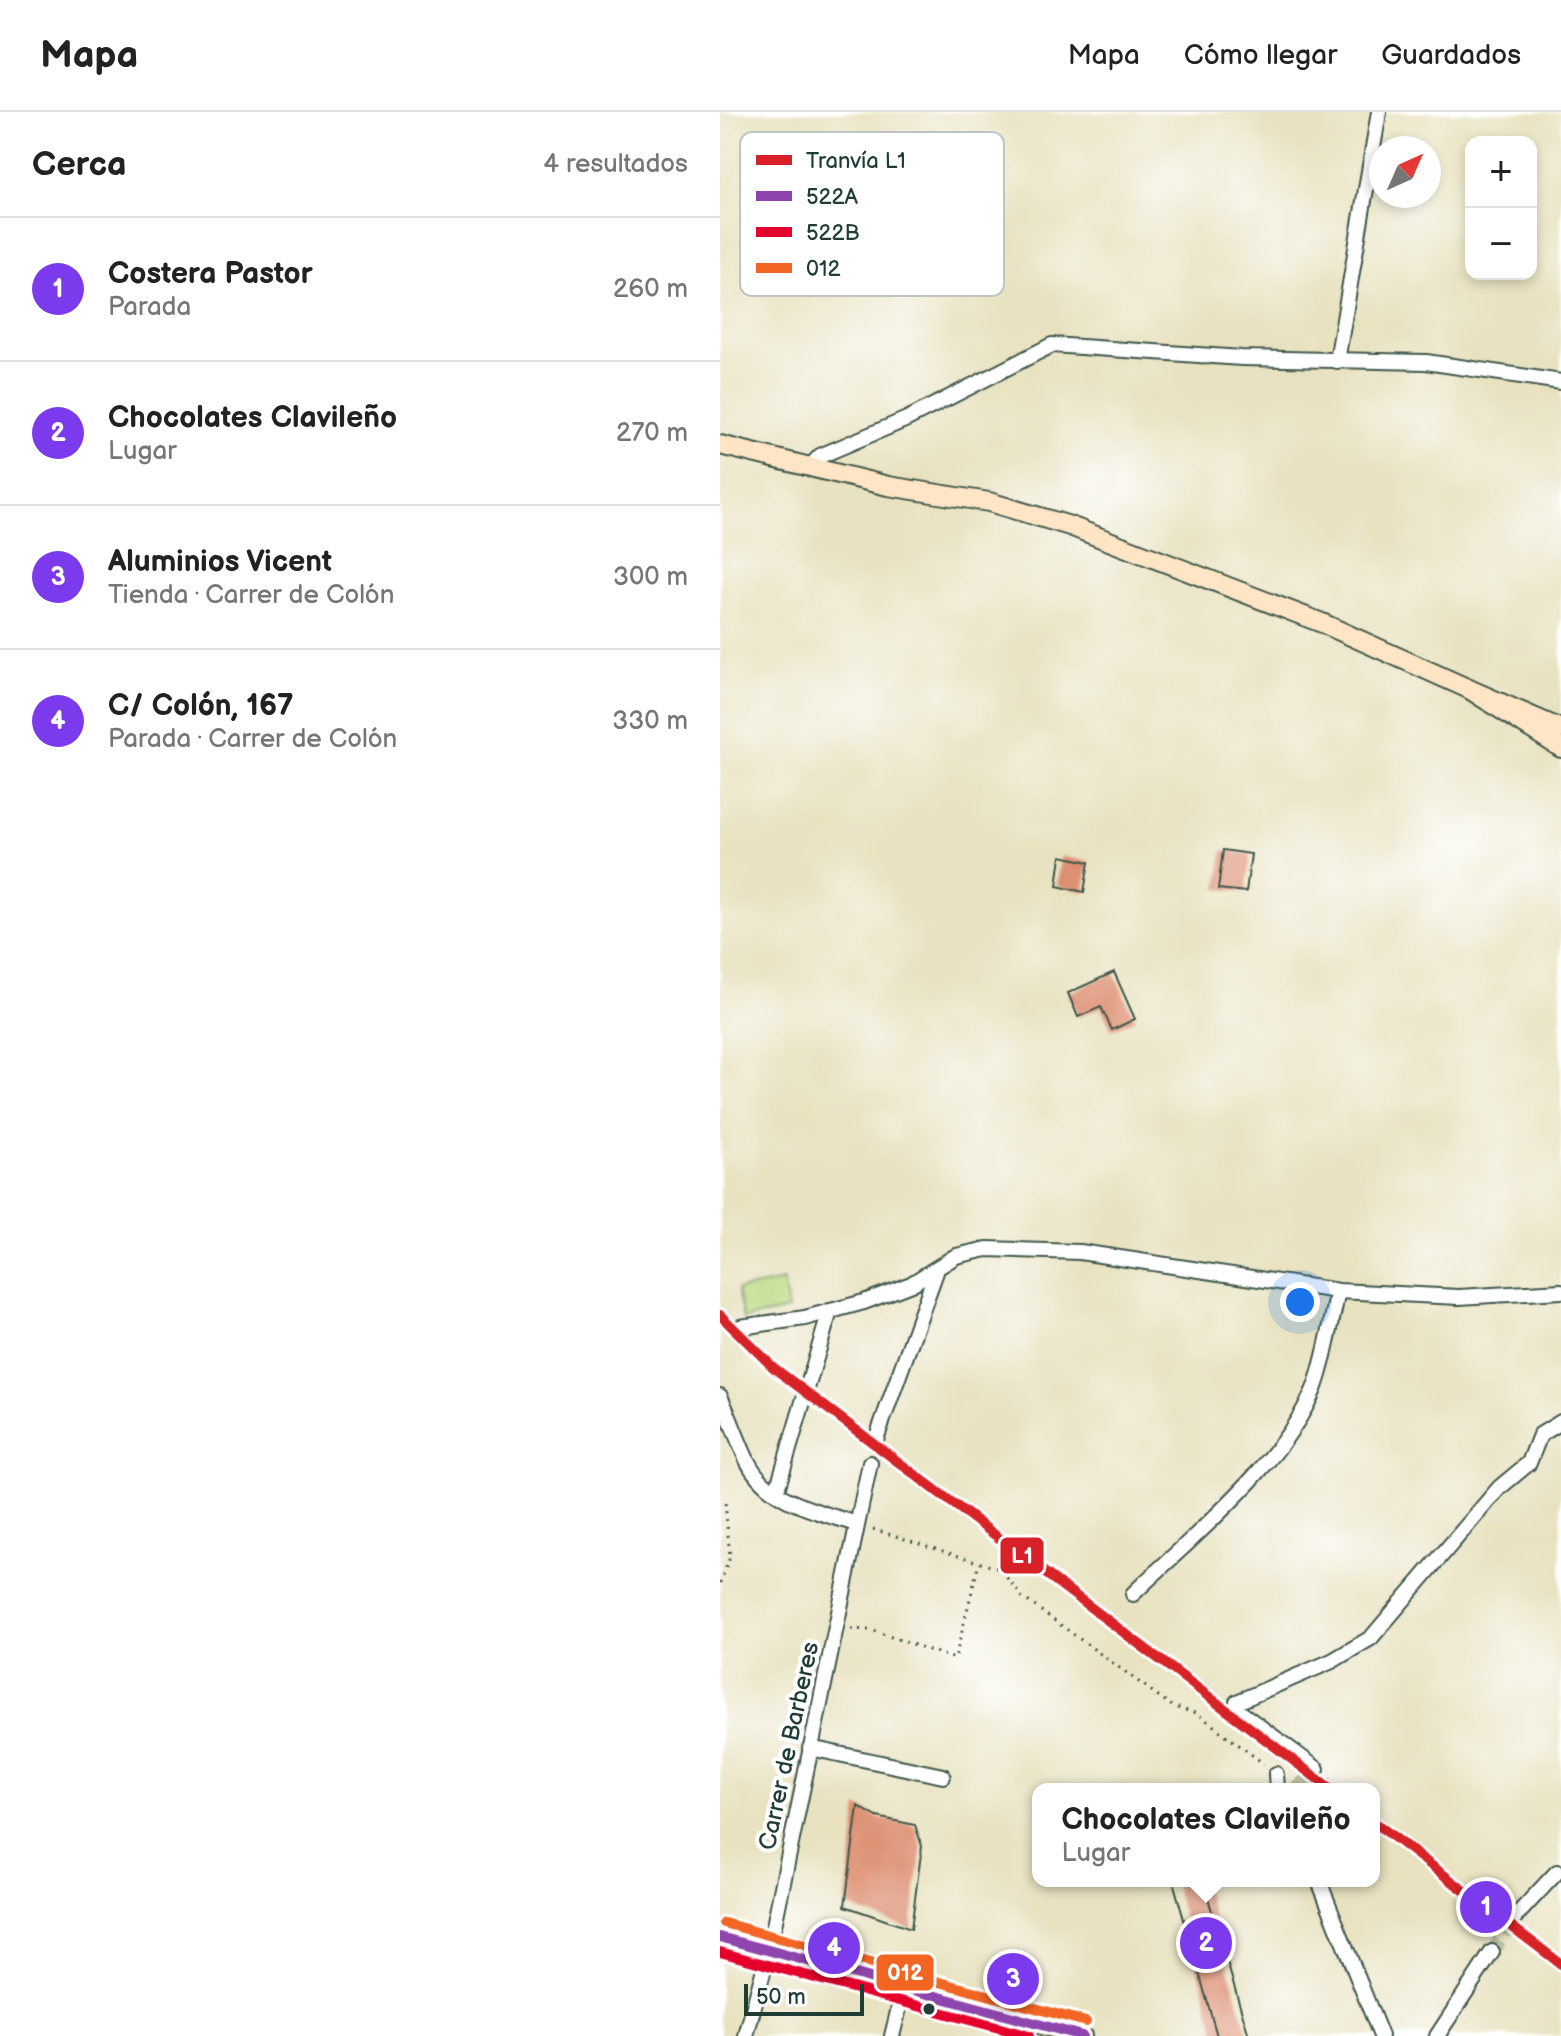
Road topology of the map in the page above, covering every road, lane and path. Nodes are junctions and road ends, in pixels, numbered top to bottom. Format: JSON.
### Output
{"nodes":[{"id":1,"x":1379,"y":112,"type":"edge"},
{"id":2,"x":1337,"y":361,"type":"junction"},
{"id":3,"x":1561,"y":382,"type":"edge"},
{"id":4,"x":720,"y":445,"type":"edge"},
{"id":5,"x":810,"y":467,"type":"junction"},
{"id":6,"x":1469,"y":689,"type":"junction"},
{"id":7,"x":1561,"y":729,"type":"edge"},
{"id":8,"x":1561,"y":748,"type":"edge"},
{"id":9,"x":936,"y":1272,"type":"junction"},
{"id":10,"x":1560,"y":1288,"type":"edge"},
{"id":11,"x":1338,"y":1291,"type":"junction"},
{"id":12,"x":830,"y":1311,"type":"junction"},
{"id":13,"x":740,"y":1327,"type":"dead end"},
{"id":14,"x":720,"y":1396,"type":"edge"},
{"id":15,"x":1561,"y":1422,"type":"edge"},
{"id":16,"x":875,"y":1442,"type":"dead end"},
{"id":17,"x":870,"y":1463,"type":"dead end"},
{"id":18,"x":776,"y":1493,"type":"junction"},
{"id":19,"x":725,"y":1502,"type":"dead end"},
{"id":20,"x":857,"y":1524,"type":"junction"},
{"id":21,"x":979,"y":1563,"type":"junction"},
{"id":22,"x":720,"y":1583,"type":"edge"},
{"id":23,"x":1133,"y":1594,"type":"dead end"},
{"id":24,"x":835,"y":1627,"type":"junction"},
{"id":25,"x":810,"y":1748,"type":"junction"},
{"id":26,"x":1312,"y":1774,"type":"dead end"},
{"id":27,"x":943,"y":1776,"type":"dead end"},
{"id":28,"x":1276,"y":1781,"type":"edge"},
{"id":29,"x":1380,"y":1820,"type":"edge"},
{"id":30,"x":1444,"y":1871,"type":"dead end"},
{"id":31,"x":1557,"y":1872,"type":"dead end"},
{"id":32,"x":1321,"y":1887,"type":"edge"},
{"id":33,"x":1515,"y":1917,"type":"tunnel mouth"},
{"id":34,"x":720,"y":1937,"type":"edge"},
{"id":35,"x":769,"y":1950,"type":"junction"},
{"id":36,"x":1492,"y":1952,"type":"tunnel mouth"},
{"id":37,"x":904,"y":1988,"type":"junction"},
{"id":38,"x":746,"y":2036,"type":"edge"},
{"id":39,"x":892,"y":2036,"type":"edge"},
{"id":40,"x":1082,"y":2036,"type":"edge"},
{"id":41,"x":1381,"y":2036,"type":"edge"},
{"id":42,"x":1437,"y":2036,"type":"edge"}],
"edges":[{"from":1,"to":2,"type":"street"},
{"from":2,"to":3,"type":"street"},
{"from":2,"to":5,"type":"street"},
{"from":4,"to":5,"type":"main road"},
{"from":5,"to":6,"type":"main road"},
{"from":6,"to":7,"type":"main road"},
{"from":6,"to":8,"type":"main road"},
{"from":9,"to":11,"type":"street"},
{"from":9,"to":12,"type":"street"},
{"from":9,"to":16,"type":"street"},
{"from":10,"to":11,"type":"street"},
{"from":11,"to":23,"type":"street"},
{"from":12,"to":13,"type":"street"},
{"from":12,"to":18,"type":"street"},
{"from":14,"to":18,"type":"street"},
{"from":15,"to":26,"type":"street"},
{"from":17,"to":20,"type":"street","name":"Carrer de Barberes"},
{"from":18,"to":20,"type":"street"},
{"from":19,"to":22,"type":"path"},
{"from":20,"to":21,"type":"path"},
{"from":20,"to":24,"type":"street","name":"Carrer de Barberes"},
{"from":21,"to":24,"type":"path"},
{"from":21,"to":28,"type":"path"},
{"from":24,"to":25,"type":"street","name":"Carrer de Barberes"},
{"from":25,"to":27,"type":"street"},
{"from":25,"to":35,"type":"street","name":"Carrer de Barberes"},
{"from":29,"to":30,"type":"path"},
{"from":31,"to":33,"type":"street"},
{"from":32,"to":41,"type":"street"},
{"from":34,"to":35,"type":"main road"},
{"from":35,"to":37,"type":"main road"},
{"from":35,"to":38,"type":"street","name":"Carrer de Barberes"},
{"from":36,"to":42,"type":"street"},
{"from":37,"to":39,"type":"street"},
{"from":37,"to":40,"type":"main road"}]}
